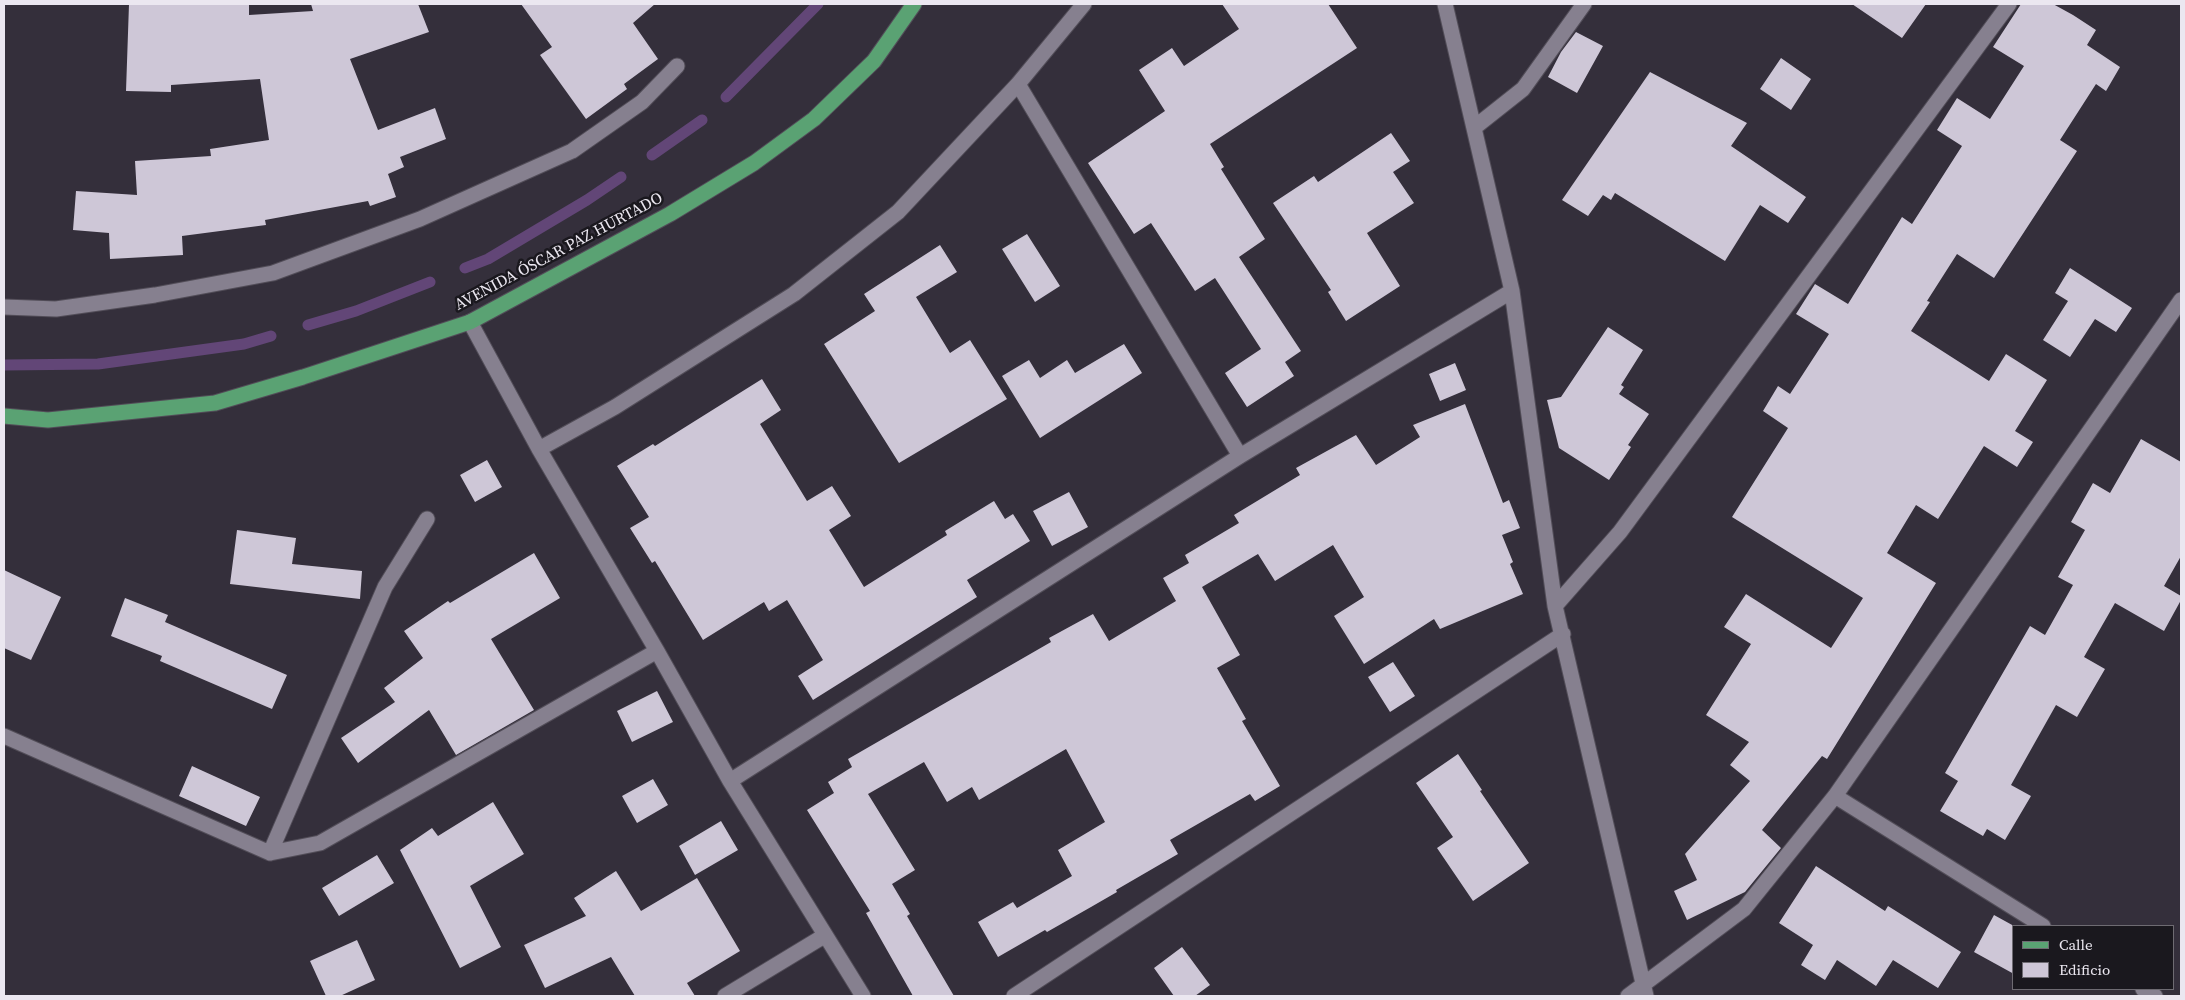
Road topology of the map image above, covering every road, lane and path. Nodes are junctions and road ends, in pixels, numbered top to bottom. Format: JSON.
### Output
{"nodes":[{"id":1,"x":914,"y":4,"type":"edge"},
{"id":2,"x":1084,"y":4,"type":"edge"},
{"id":3,"x":1445,"y":4,"type":"edge"},
{"id":4,"x":1584,"y":4,"type":"edge"},
{"id":5,"x":2008,"y":4,"type":"edge"},
{"id":6,"x":677,"y":66,"type":"dead end"},
{"id":7,"x":1018,"y":84,"type":"junction"},
{"id":8,"x":1475,"y":127,"type":"junction"},
{"id":9,"x":1512,"y":291,"type":"junction"},
{"id":10,"x":2181,"y":300,"type":"edge"},
{"id":11,"x":4,"y":308,"type":"edge"},
{"id":12,"x":470,"y":322,"type":"junction"},
{"id":13,"x":4,"y":416,"type":"edge"},
{"id":14,"x":539,"y":449,"type":"junction"},
{"id":15,"x":1240,"y":456,"type":"junction"},
{"id":16,"x":428,"y":519,"type":"dead end"},
{"id":17,"x":1556,"y":606,"type":"junction"},
{"id":18,"x":1563,"y":634,"type":"junction"},
{"id":19,"x":657,"y":651,"type":"junction"},
{"id":20,"x":4,"y":736,"type":"edge"},
{"id":21,"x":730,"y":782,"type":"junction"},
{"id":22,"x":1835,"y":796,"type":"junction"},
{"id":23,"x":270,"y":853,"type":"junction"},
{"id":24,"x":2041,"y":925,"type":"edge"},
{"id":25,"x":824,"y":936,"type":"junction"},
{"id":26,"x":1645,"y":991,"type":"edge"},
{"id":27,"x":724,"y":996,"type":"edge"},
{"id":28,"x":863,"y":996,"type":"edge"},
{"id":29,"x":1014,"y":996,"type":"edge"},
{"id":30,"x":1628,"y":996,"type":"edge"}],
"edges":[{"from":1,"to":12,"type":"main road","name":"AVENIDA ÓSCAR PAZ HURTADO"},
{"from":2,"to":7,"type":"street"},
{"from":3,"to":8,"type":"street"},
{"from":4,"to":8,"type":"street"},
{"from":5,"to":17,"type":"street"},
{"from":6,"to":11,"type":"street"},
{"from":7,"to":14,"type":"street"},
{"from":7,"to":15,"type":"street"},
{"from":8,"to":9,"type":"street"},
{"from":9,"to":15,"type":"street"},
{"from":9,"to":17,"type":"street"},
{"from":10,"to":22,"type":"street"},
{"from":12,"to":13,"type":"main road","name":"AVENIDA ÓSCAR PAZ HURTADO"},
{"from":12,"to":14,"type":"street"},
{"from":14,"to":19,"type":"street"},
{"from":15,"to":21,"type":"street"},
{"from":16,"to":23,"type":"street"},
{"from":17,"to":18,"type":"street"},
{"from":18,"to":26,"type":"street"},
{"from":18,"to":29,"type":"street"},
{"from":19,"to":21,"type":"street"},
{"from":19,"to":23,"type":"street"},
{"from":20,"to":23,"type":"street"},
{"from":21,"to":25,"type":"street"},
{"from":22,"to":24,"type":"street"},
{"from":22,"to":26,"type":"street"},
{"from":25,"to":27,"type":"street"},
{"from":25,"to":28,"type":"street"},
{"from":26,"to":30,"type":"street"}]}
